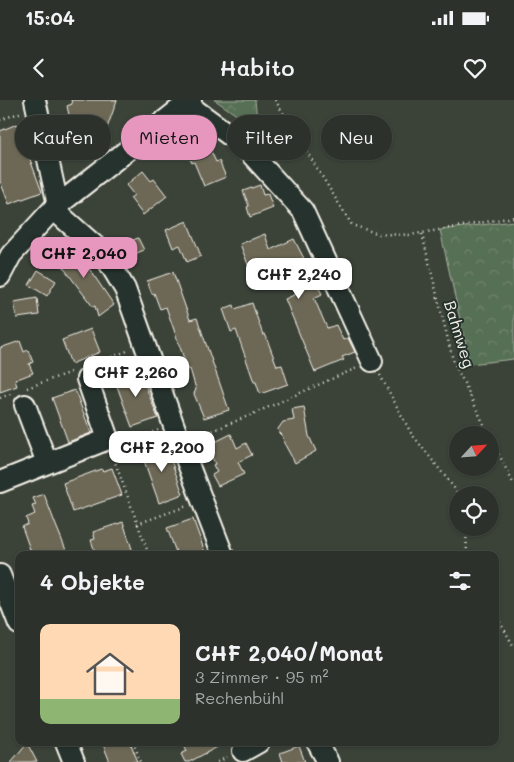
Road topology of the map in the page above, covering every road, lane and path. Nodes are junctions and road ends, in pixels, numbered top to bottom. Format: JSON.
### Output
{"nodes":[{"id":1,"x":275,"y":100,"type":"edge"},
{"id":2,"x":189,"y":102,"type":"edge"},
{"id":3,"x":29,"y":106,"type":"edge"},
{"id":4,"x":0,"y":120,"type":"edge"},
{"id":5,"x":55,"y":207,"type":"junction"},
{"id":6,"x":514,"y":217,"type":"edge"},
{"id":7,"x":422,"y":234,"type":"junction"},
{"id":8,"x":0,"y":276,"type":"edge"},
{"id":9,"x":372,"y":361,"type":"junction"},
{"id":10,"x":87,"y":379,"type":"dead end"},
{"id":11,"x":25,"y":405,"type":"dead end"},
{"id":12,"x":485,"y":426,"type":"edge"},
{"id":13,"x":180,"y":443,"type":"junction"},
{"id":14,"x":109,"y":448,"type":"dead end"},
{"id":15,"x":499,"y":454,"type":"edge"},
{"id":16,"x":47,"y":463,"type":"junction"},
{"id":17,"x":0,"y":482,"type":"edge"},
{"id":18,"x":514,"y":485,"type":"edge"},
{"id":19,"x":453,"y":486,"type":"edge"},
{"id":20,"x":202,"y":501,"type":"junction"},
{"id":21,"x":137,"y":524,"type":"junction"},
{"id":22,"x":467,"y":536,"type":"edge"},
{"id":23,"x":147,"y":551,"type":"edge"},
{"id":24,"x":221,"y":551,"type":"edge"},
{"id":25,"x":468,"y":551,"type":"edge"},
{"id":26,"x":0,"y":575,"type":"edge"},
{"id":27,"x":15,"y":614,"type":"edge"},
{"id":28,"x":499,"y":620,"type":"edge"},
{"id":29,"x":514,"y":647,"type":"edge"},
{"id":30,"x":68,"y":746,"type":"edge"},
{"id":31,"x":135,"y":746,"type":"edge"},
{"id":32,"x":319,"y":746,"type":"edge"},
{"id":33,"x":245,"y":752,"type":"edge"},
{"id":34,"x":74,"y":762,"type":"edge"},
{"id":35,"x":141,"y":762,"type":"edge"},
{"id":36,"x":218,"y":762,"type":"edge"},
{"id":37,"x":328,"y":762,"type":"edge"}],
"edges":[{"from":1,"to":7,"type":"path"},
{"from":2,"to":5,"type":"street"},
{"from":2,"to":9,"type":"street"},
{"from":3,"to":4,"type":"path"},
{"from":3,"to":5,"type":"street"},
{"from":5,"to":8,"type":"street"},
{"from":5,"to":13,"type":"street"},
{"from":6,"to":7,"type":"path"},
{"from":7,"to":12,"type":"path","name":"Bahnweg"},
{"from":9,"to":13,"type":"path"},
{"from":9,"to":19,"type":"path"},
{"from":10,"to":16,"type":"street"},
{"from":11,"to":16,"type":"street"},
{"from":13,"to":20,"type":"street"},
{"from":14,"to":21,"type":"path"},
{"from":15,"to":18,"type":"path","name":"Bahnweg"},
{"from":16,"to":17,"type":"street"},
{"from":20,"to":21,"type":"path"},
{"from":20,"to":24,"type":"street"},
{"from":21,"to":23,"type":"path"},
{"from":22,"to":25,"type":"path"},
{"from":26,"to":27,"type":"street"},
{"from":28,"to":29,"type":"path"},
{"from":30,"to":34,"type":"street"},
{"from":31,"to":35,"type":"path"},
{"from":32,"to":37,"type":"street"},
{"from":33,"to":36,"type":"path"}]}
